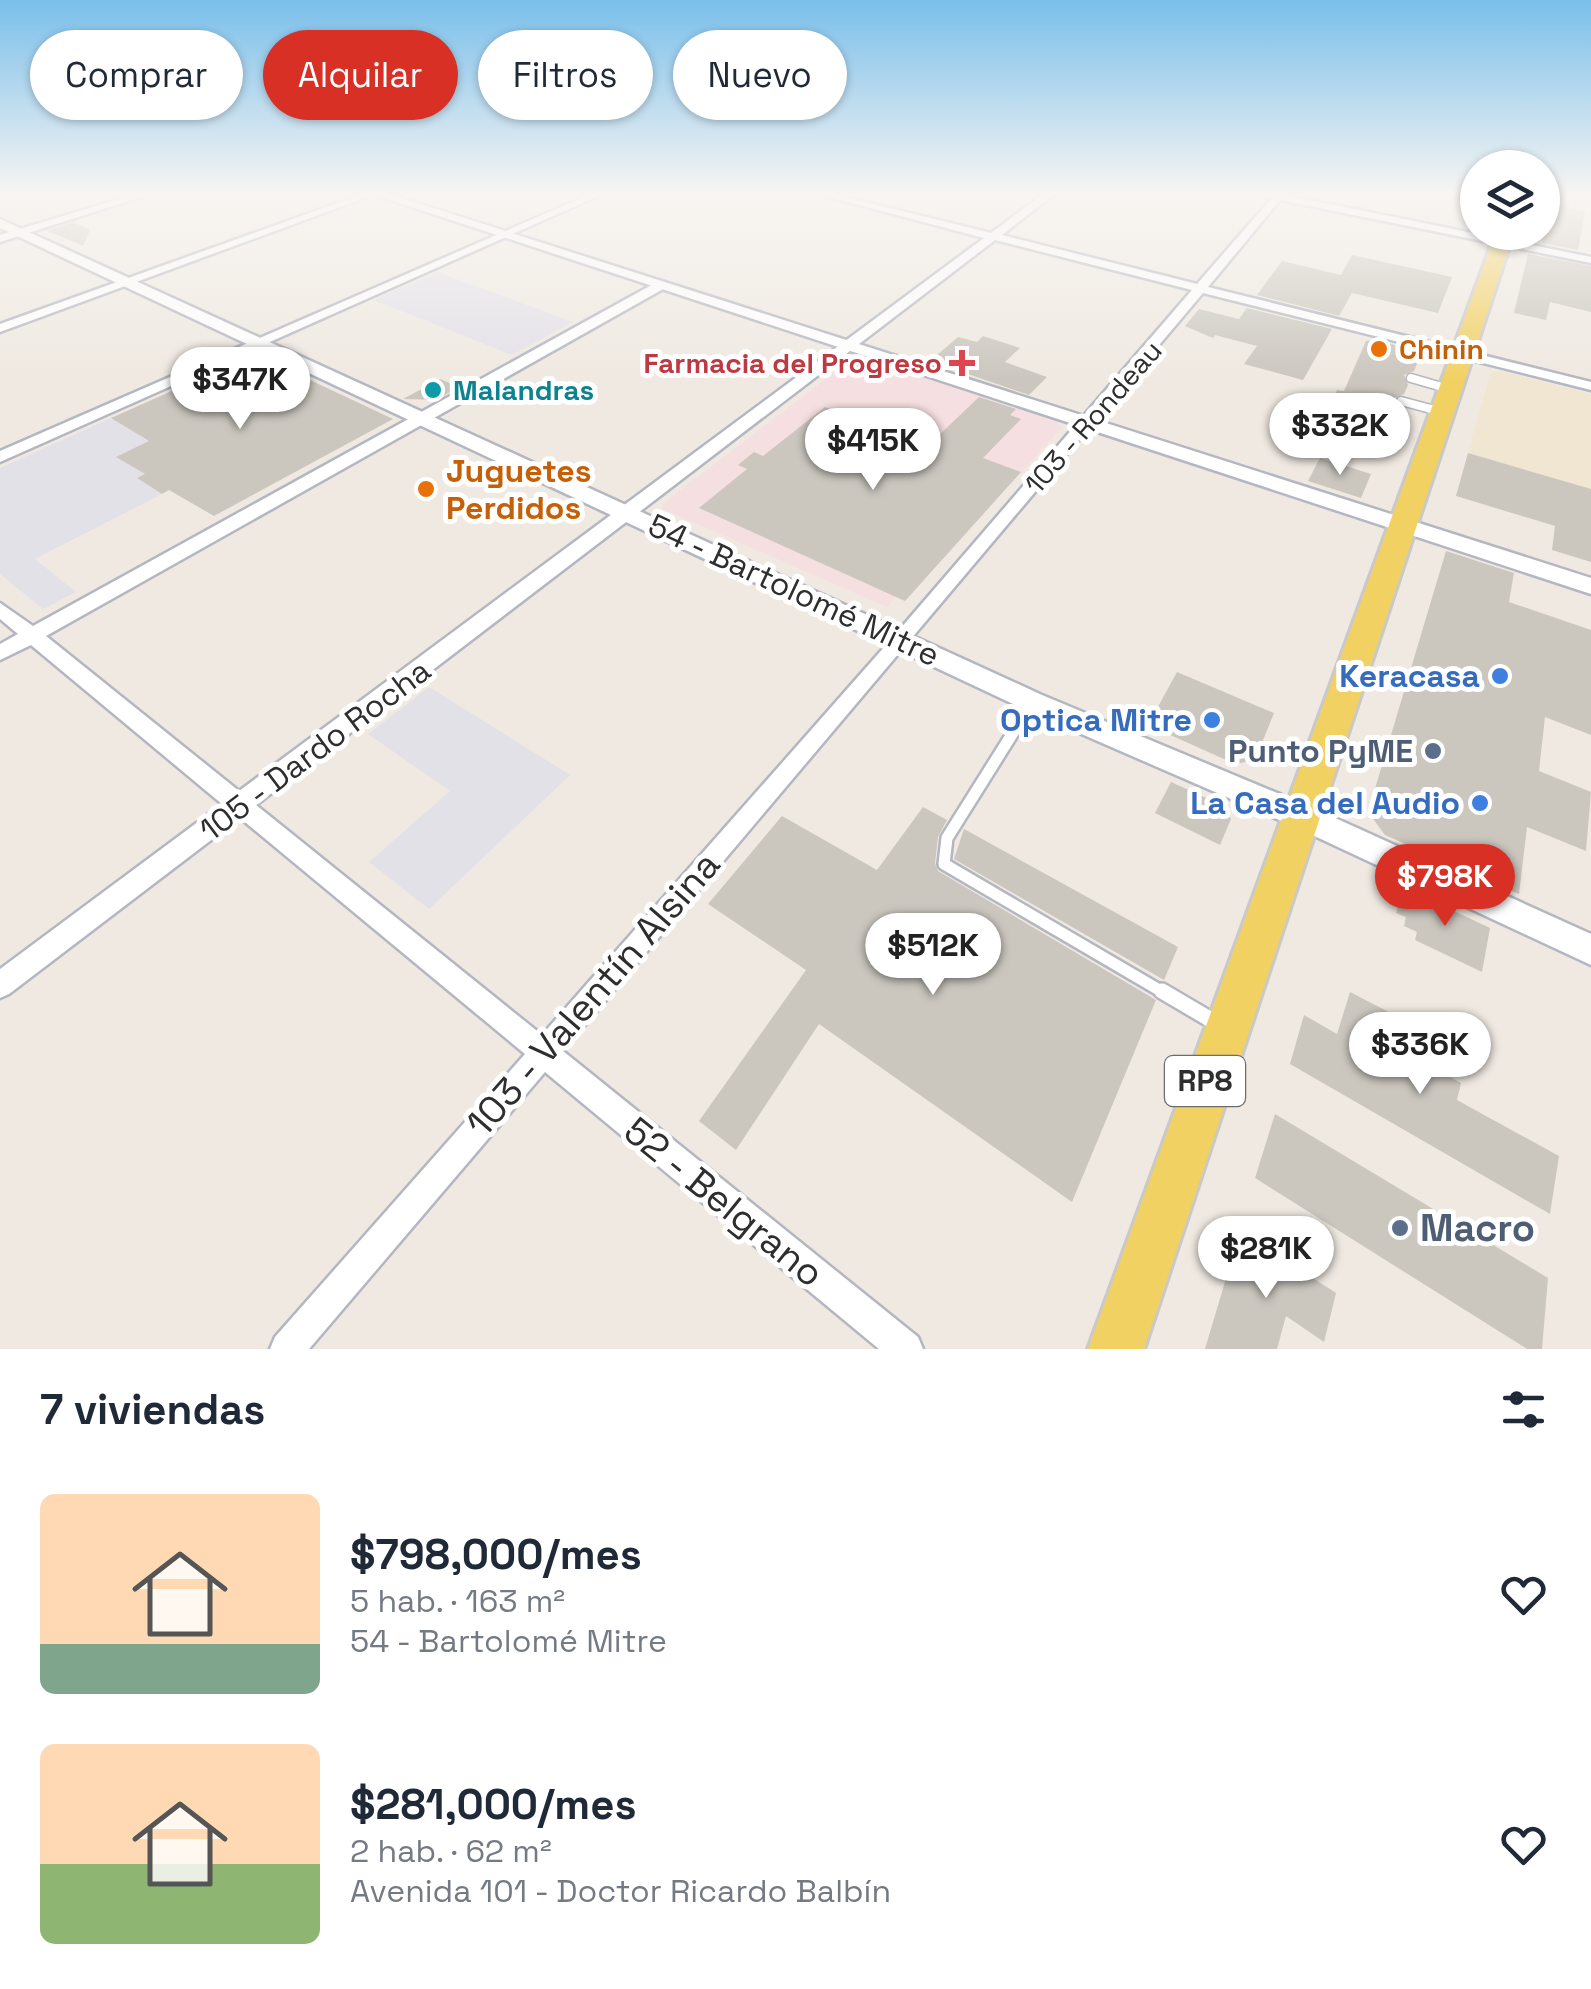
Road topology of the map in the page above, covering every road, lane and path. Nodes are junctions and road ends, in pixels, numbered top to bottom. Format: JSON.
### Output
{"nodes":[{"id":1,"x":67,"y":255,"type":"edge"},
{"id":2,"x":200,"y":255,"type":"edge"},
{"id":3,"x":458,"y":255,"type":"edge"},
{"id":4,"x":569,"y":255,"type":"edge"},
{"id":5,"x":968,"y":255,"type":"edge"},
{"id":6,"x":1066,"y":255,"type":"edge"},
{"id":7,"x":1230,"y":255,"type":"edge"},
{"id":8,"x":1497,"y":255,"type":"edge"},
{"id":9,"x":125,"y":282,"type":"junction"},
{"id":10,"x":661,"y":285,"type":"junction"},
{"id":11,"x":1202,"y":290,"type":"junction"},
{"id":12,"x":0,"y":328,"type":"edge"},
{"id":13,"x":256,"y":344,"type":"junction"},
{"id":14,"x":848,"y":345,"type":"junction"},
{"id":15,"x":1462,"y":355,"type":"junction"},
{"id":16,"x":1410,"y":378,"type":"dead end"},
{"id":17,"x":1591,"y":386,"type":"edge"},
{"id":18,"x":1446,"y":400,"type":"junction"},
{"id":19,"x":1401,"y":401,"type":"dead end"},
{"id":20,"x":417,"y":418,"type":"junction"},
{"id":21,"x":1086,"y":423,"type":"junction"},
{"id":22,"x":0,"y":457,"type":"edge"},
{"id":23,"x":628,"y":513,"type":"junction"},
{"id":24,"x":1402,"y":524,"type":"junction"},
{"id":25,"x":1591,"y":586,"type":"edge"},
{"id":26,"x":0,"y":609,"type":"edge"},
{"id":27,"x":31,"y":635,"type":"junction"},
{"id":28,"x":901,"y":640,"type":"junction"},
{"id":29,"x":0,"y":652,"type":"edge"},
{"id":30,"x":1033,"y":702,"type":"junction"},
{"id":31,"x":243,"y":805,"type":"junction"},
{"id":32,"x":1302,"y":817,"type":"junction"},
{"id":33,"x":1591,"y":950,"type":"edge"},
{"id":34,"x":0,"y":985,"type":"edge"},
{"id":35,"x":1223,"y":1027,"type":"junction"},
{"id":36,"x":542,"y":1054,"type":"junction"},
{"id":37,"x":287,"y":1349,"type":"edge"},
{"id":38,"x":906,"y":1349,"type":"edge"},
{"id":39,"x":1116,"y":1349,"type":"edge"}],
"edges":[{"from":1,"to":9,"type":"street","name":"54 - Bartolomé Mitre"},
{"from":2,"to":9,"type":"street"},
{"from":3,"to":13,"type":"street"},
{"from":4,"to":10,"type":"street"},
{"from":5,"to":14,"type":"street","name":"105 - Dardo Rocha"},
{"from":6,"to":11,"type":"street"},
{"from":7,"to":11,"type":"street","name":"103 - Rondeau"},
{"from":8,"to":15,"type":"main road","number":"RP8"},
{"from":9,"to":12,"type":"street"},
{"from":9,"to":13,"type":"street","name":"54 - Bartolomé Mitre"},
{"from":10,"to":14,"type":"street"},
{"from":10,"to":20,"type":"street"},
{"from":11,"to":15,"type":"street"},
{"from":11,"to":21,"type":"street","name":"103 - Rondeau"},
{"from":13,"to":20,"type":"street","name":"54 - Bartolomé Mitre"},
{"from":13,"to":22,"type":"street"},
{"from":14,"to":21,"type":"street"},
{"from":14,"to":23,"type":"street","name":"105 - Dardo Rocha"},
{"from":15,"to":17,"type":"street"},
{"from":15,"to":18,"type":"main road","number":"RP8"},
{"from":16,"to":18,"type":"lane"},
{"from":18,"to":19,"type":"lane"},
{"from":18,"to":24,"type":"main road","number":"RP8"},
{"from":20,"to":23,"type":"street","name":"54 - Bartolomé Mitre"},
{"from":20,"to":27,"type":"street"},
{"from":21,"to":24,"type":"street"},
{"from":21,"to":28,"type":"street","name":"103 - Rondeau"},
{"from":23,"to":28,"type":"street","name":"54 - Bartolomé Mitre"},
{"from":23,"to":31,"type":"street","name":"105 - Dardo Rocha"},
{"from":24,"to":25,"type":"street"},
{"from":24,"to":32,"type":"main road","number":"RP8"},
{"from":26,"to":27,"type":"street","name":"52 - Belgrano"},
{"from":27,"to":29,"type":"street"},
{"from":27,"to":31,"type":"street","name":"52 - Belgrano"},
{"from":28,"to":30,"type":"street","name":"54 - Bartolomé Mitre"},
{"from":28,"to":36,"type":"street","name":"103 - Valentín Alsina"},
{"from":30,"to":32,"type":"street","name":"54 - Bartolomé Mitre"},
{"from":30,"to":35,"type":"lane"},
{"from":31,"to":34,"type":"street","name":"105 - Dardo Rocha"},
{"from":31,"to":36,"type":"street","name":"52 - Belgrano"},
{"from":32,"to":33,"type":"street","name":"54 - Bartolomé Mitre"},
{"from":32,"to":35,"type":"main road","number":"RP8"},
{"from":35,"to":39,"type":"main road","number":"RP8"},
{"from":36,"to":37,"type":"street","name":"103 - Valentín Alsina"},
{"from":36,"to":38,"type":"street","name":"52 - Belgrano"}]}
